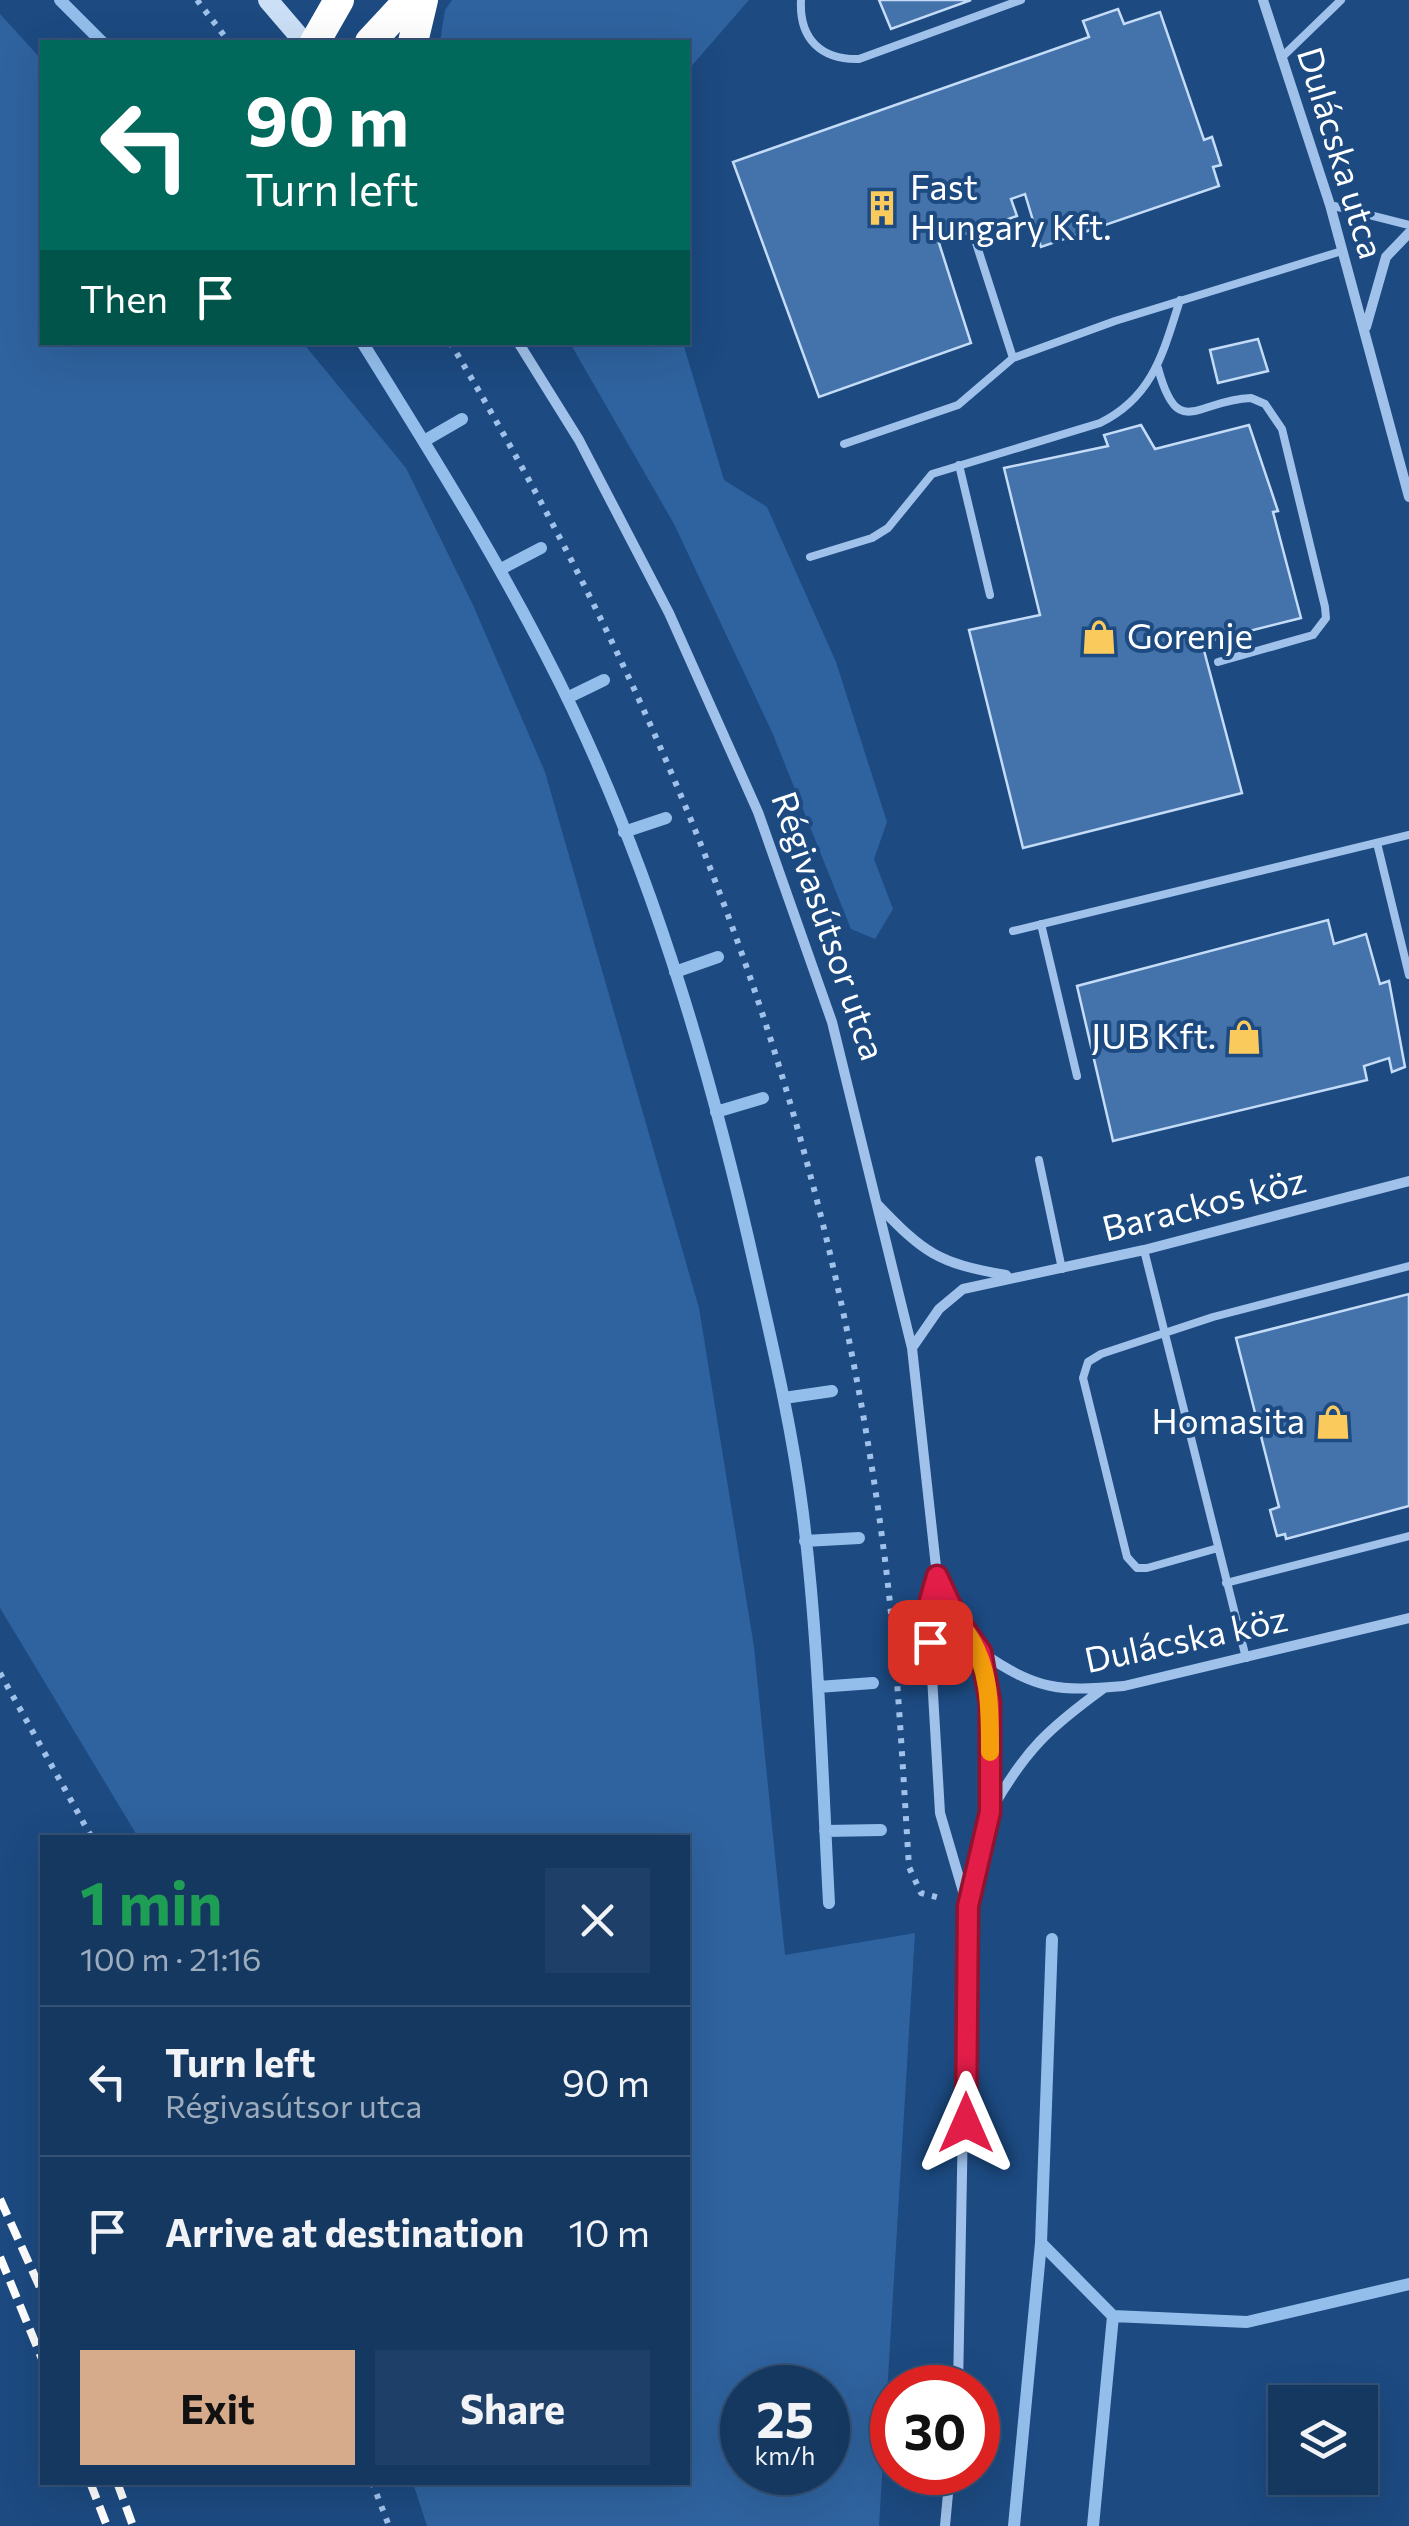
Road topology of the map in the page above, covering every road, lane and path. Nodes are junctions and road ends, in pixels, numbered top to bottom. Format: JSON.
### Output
{"nodes":[{"id":1,"x":198,"y":0,"type":"edge"},
{"id":2,"x":268,"y":0,"type":"edge"},
{"id":3,"x":339,"y":0,"type":"edge"},
{"id":4,"x":409,"y":0,"type":"edge"},
{"id":5,"x":422,"y":0,"type":"edge"},
{"id":6,"x":801,"y":0,"type":"edge"},
{"id":7,"x":1022,"y":0,"type":"edge"},
{"id":8,"x":1264,"y":0,"type":"edge"},
{"id":9,"x":1341,"y":0,"type":"edge"},
{"id":10,"x":228,"y":40,"type":"edge"},
{"id":11,"x":302,"y":40,"type":"edge"},
{"id":12,"x":316,"y":40,"type":"edge"},
{"id":13,"x":372,"y":40,"type":"edge"},
{"id":14,"x":413,"y":40,"type":"edge"},
{"id":15,"x":1281,"y":58,"type":"junction"},
{"id":16,"x":1330,"y":205,"type":"junction"},
{"id":17,"x":1409,"y":225,"type":"edge"},
{"id":18,"x":1409,"y":234,"type":"edge"},
{"id":19,"x":976,"y":243,"type":"dead end"},
{"id":20,"x":1342,"y":250,"type":"junction"},
{"id":21,"x":1180,"y":300,"type":"junction"},
{"id":22,"x":1365,"y":333,"type":"junction"},
{"id":23,"x":452,"y":345,"type":"edge"},
{"id":24,"x":520,"y":345,"type":"edge"},
{"id":25,"x":1013,"y":358,"type":"junction"},
{"id":26,"x":1158,"y":368,"type":"junction"},
{"id":27,"x":844,"y":444,"type":"dead end"},
{"id":28,"x":958,"y":465,"type":"junction"},
{"id":29,"x":1409,"y":496,"type":"edge"},
{"id":30,"x":810,"y":557,"type":"dead end"},
{"id":31,"x":990,"y":595,"type":"dead end"},
{"id":32,"x":1218,"y":662,"type":"dead end"},
{"id":33,"x":1409,"y":835,"type":"edge"},
{"id":34,"x":1377,"y":843,"type":"junction"},
{"id":35,"x":1041,"y":924,"type":"junction"},
{"id":36,"x":1013,"y":930,"type":"dead end"},
{"id":37,"x":1409,"y":975,"type":"edge"},
{"id":38,"x":1077,"y":1076,"type":"dead end"},
{"id":39,"x":1039,"y":1160,"type":"dead end"},
{"id":40,"x":1409,"y":1181,"type":"edge"},
{"id":41,"x":876,"y":1203,"type":"junction"},
{"id":42,"x":1144,"y":1250,"type":"junction"},
{"id":43,"x":1409,"y":1266,"type":"edge"},
{"id":44,"x":1062,"y":1269,"type":"junction"},
{"id":45,"x":1012,"y":1276,"type":"junction"},
{"id":46,"x":1166,"y":1333,"type":"junction"},
{"id":47,"x":912,"y":1348,"type":"junction"},
{"id":48,"x":1409,"y":1536,"type":"edge"},
{"id":49,"x":1218,"y":1548,"type":"junction"},
{"id":50,"x":937,"y":1576,"type":"junction"},
{"id":51,"x":1226,"y":1583,"type":"junction"},
{"id":52,"x":1409,"y":1618,"type":"edge"},
{"id":53,"x":981,"y":1652,"type":"junction"},
{"id":54,"x":1246,"y":1658,"type":"junction"},
{"id":55,"x":0,"y":1672,"type":"edge"},
{"id":56,"x":1105,"y":1688,"type":"junction"},
{"id":57,"x":990,"y":1812,"type":"junction"},
{"id":58,"x":90,"y":1835,"type":"edge"},
{"id":59,"x":968,"y":1906,"type":"junction"},
{"id":60,"x":959,"y":2365,"type":"edge"},
{"id":61,"x":373,"y":2485,"type":"edge"},
{"id":62,"x":948,"y":2495,"type":"edge"},
{"id":63,"x":389,"y":2526,"type":"edge"},
{"id":64,"x":945,"y":2526,"type":"edge"}],
"edges":[{"from":1,"to":10,"type":"path"},
{"from":2,"to":11,"type":"street"},
{"from":3,"to":12,"type":"highway"},
{"from":4,"to":13,"type":"highway"},
{"from":5,"to":14,"type":"highway"},
{"from":6,"to":7,"type":"lane"},
{"from":8,"to":15,"type":"street","name":"Dulácska utca"},
{"from":9,"to":15,"type":"lane"},
{"from":15,"to":16,"type":"street","name":"Dulácska utca"},
{"from":16,"to":17,"type":"lane"},
{"from":16,"to":20,"type":"street","name":"Dulácska utca"},
{"from":18,"to":22,"type":"street"},
{"from":19,"to":25,"type":"lane"},
{"from":20,"to":21,"type":"lane"},
{"from":20,"to":22,"type":"street","name":"Dulácska utca"},
{"from":21,"to":25,"type":"lane"},
{"from":21,"to":26,"type":"lane"},
{"from":22,"to":29,"type":"street","name":"Dulácska utca"},
{"from":23,"to":59,"type":"path"},
{"from":24,"to":41,"type":"street","name":"Régivasútsor utca"},
{"from":25,"to":27,"type":"lane"},
{"from":26,"to":28,"type":"lane"},
{"from":26,"to":32,"type":"lane"},
{"from":28,"to":30,"type":"lane"},
{"from":28,"to":31,"type":"lane"},
{"from":33,"to":34,"type":"lane"},
{"from":34,"to":35,"type":"lane"},
{"from":34,"to":37,"type":"lane"},
{"from":35,"to":36,"type":"lane"},
{"from":35,"to":38,"type":"lane"},
{"from":39,"to":44,"type":"lane"},
{"from":40,"to":42,"type":"street","name":"Barackos köz"},
{"from":41,"to":45,"type":"street","name":"Barackos köz"},
{"from":41,"to":47,"type":"street","name":"Régivasútsor utca"},
{"from":42,"to":44,"type":"street","name":"Barackos köz"},
{"from":42,"to":46,"type":"lane"},
{"from":43,"to":46,"type":"lane"},
{"from":44,"to":45,"type":"street","name":"Barackos köz"},
{"from":45,"to":47,"type":"street","name":"Barackos köz"},
{"from":46,"to":49,"type":"lane"},
{"from":46,"to":49,"type":"lane"},
{"from":47,"to":50,"type":"street","name":"Régivasútsor utca"},
{"from":48,"to":51,"type":"lane"},
{"from":49,"to":51,"type":"lane"},
{"from":50,"to":53,"type":"street","name":"Régivasútsor utca"},
{"from":50,"to":59,"type":"street","name":"Régivasútsor utca"},
{"from":51,"to":54,"type":"lane"},
{"from":52,"to":54,"type":"street","name":"Dulácska köz"},
{"from":53,"to":56,"type":"street","name":"Dulácska köz"},
{"from":53,"to":57,"type":"street","name":"Régivasútsor utca"},
{"from":54,"to":56,"type":"street","name":"Dulácska köz"},
{"from":55,"to":58,"type":"path"},
{"from":56,"to":57,"type":"street"},
{"from":57,"to":59,"type":"street","name":"Régivasútsor utca"},
{"from":59,"to":60,"type":"street","name":"Régivasútsor utca"},
{"from":61,"to":63,"type":"path"},
{"from":62,"to":64,"type":"street"}]}
